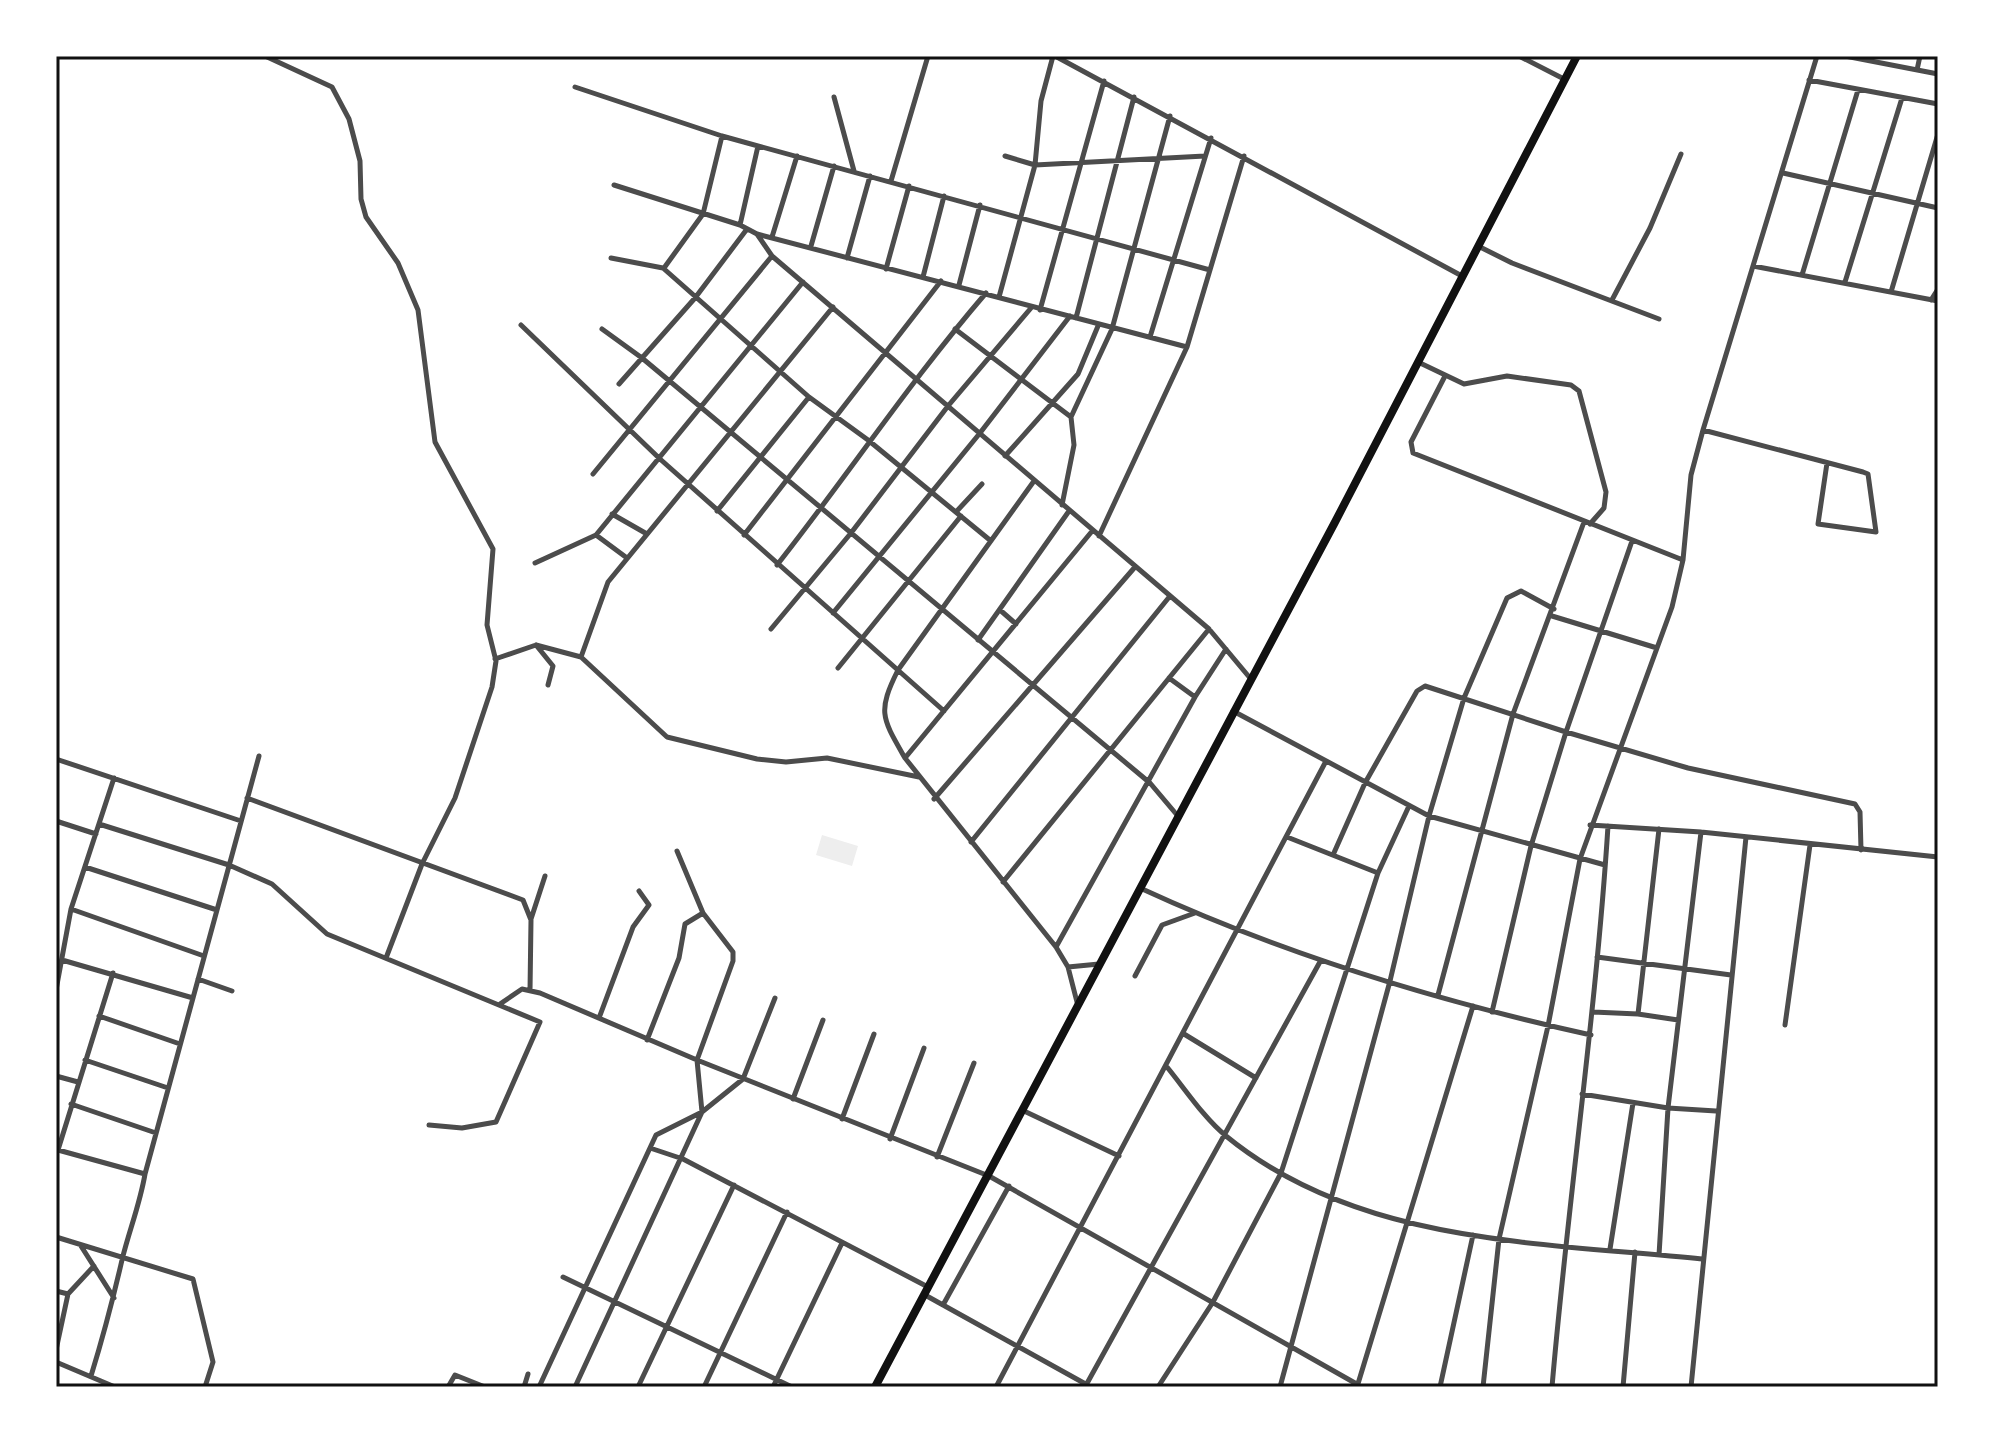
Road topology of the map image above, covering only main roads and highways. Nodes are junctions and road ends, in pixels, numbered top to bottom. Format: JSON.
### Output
{"nodes":[{"id":1,"x":1577,"y":56,"type":"edge"},
{"id":2,"x":875,"y":1387,"type":"edge"}],
"edges":[{"from":1,"to":2,"type":"highway"}]}
